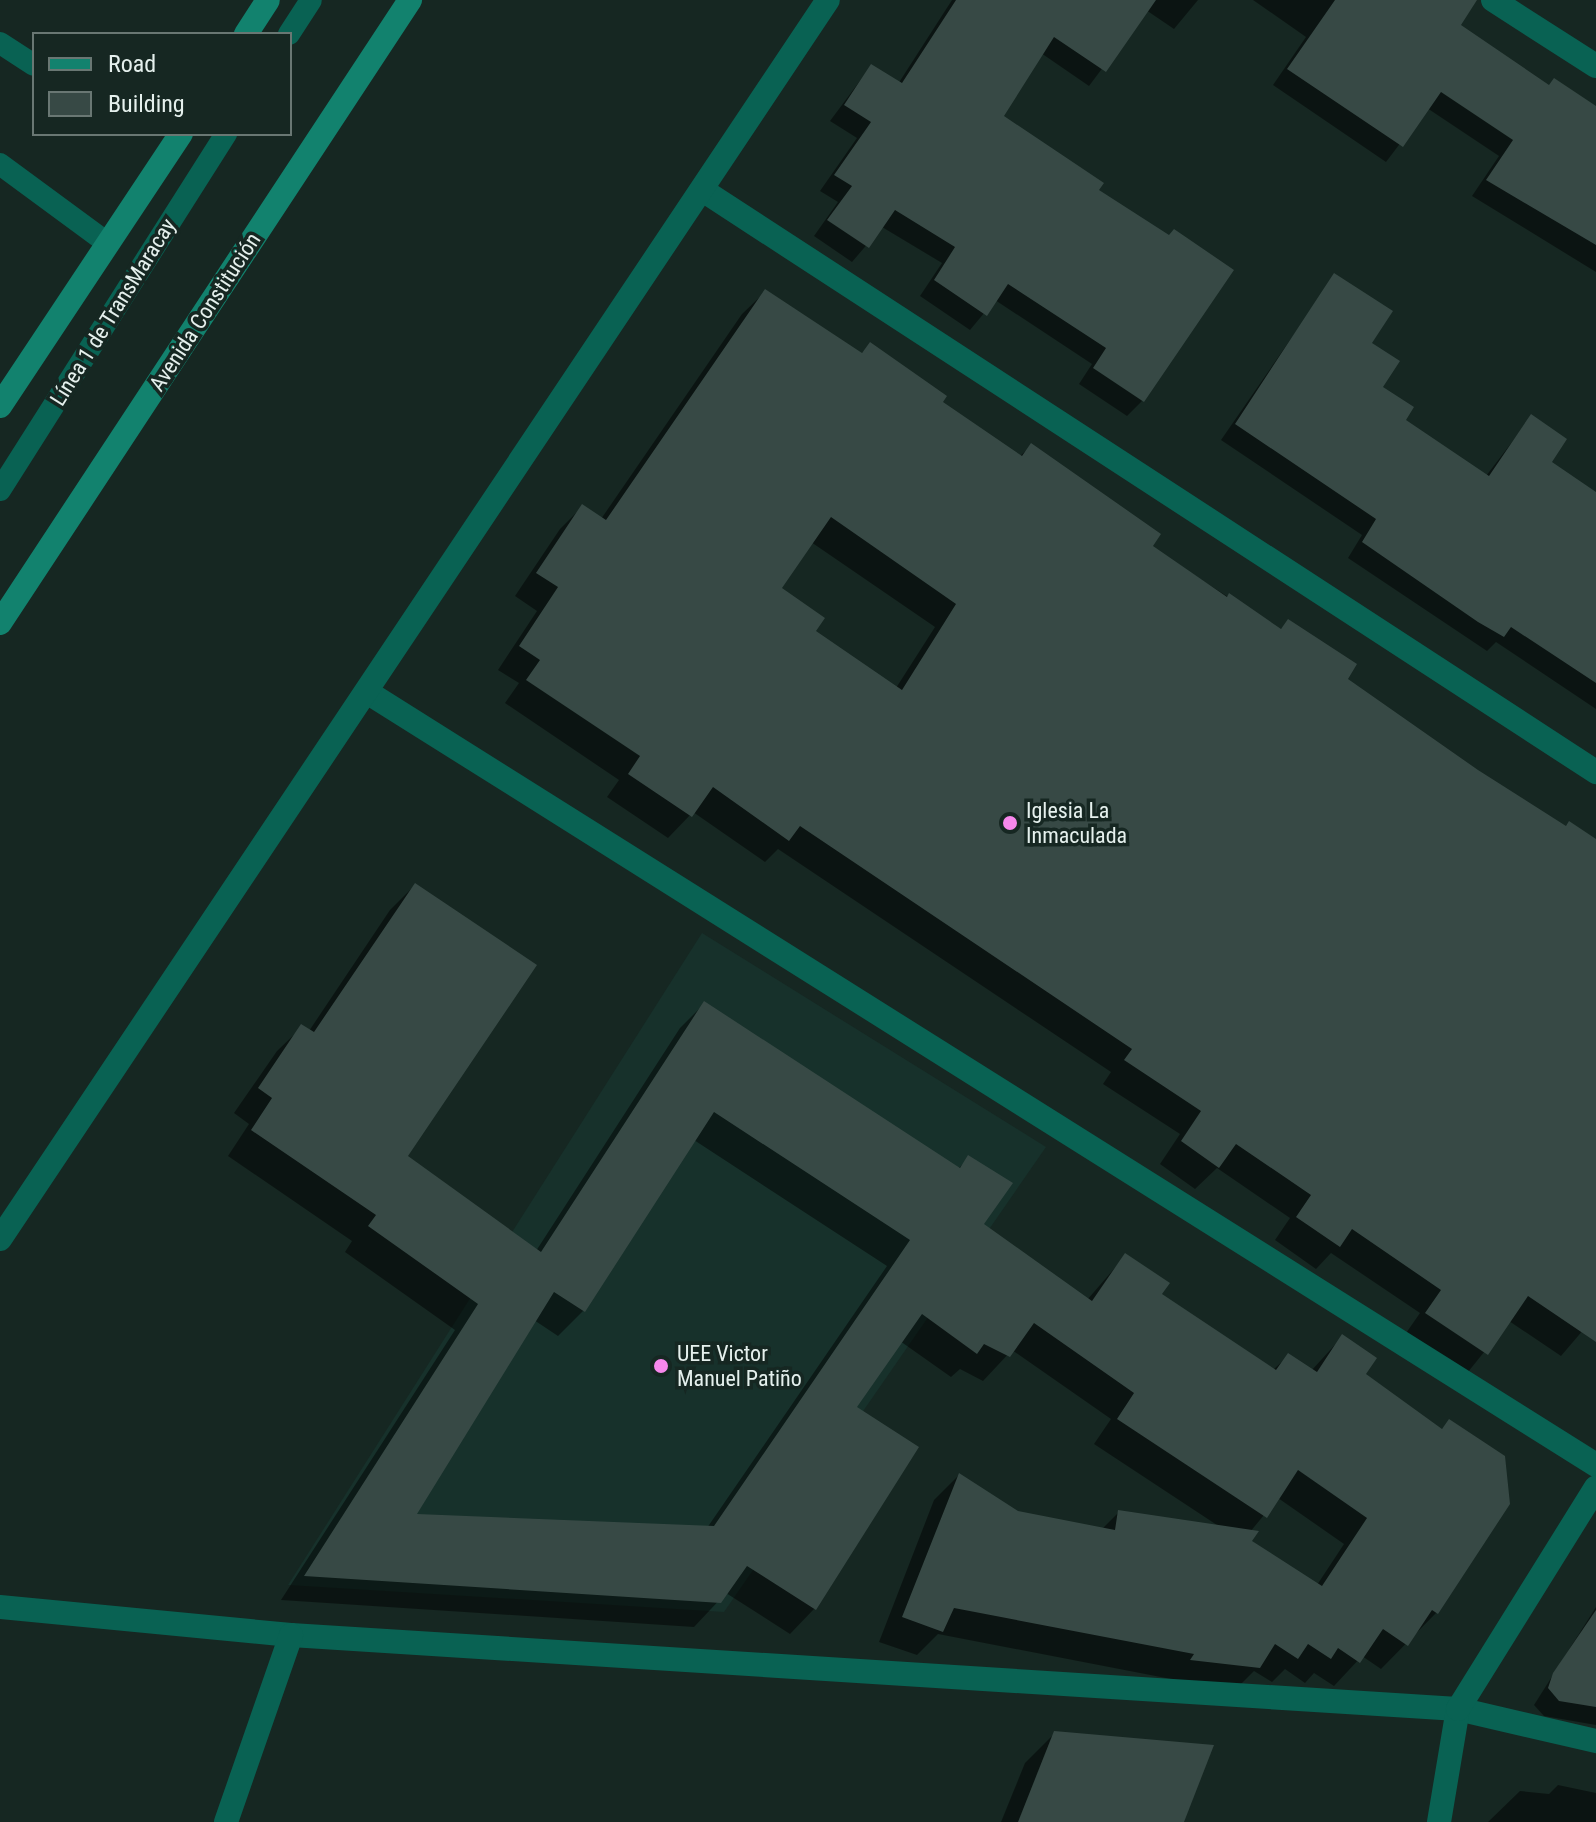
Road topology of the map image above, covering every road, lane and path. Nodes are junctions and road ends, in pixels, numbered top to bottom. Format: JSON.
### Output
{"nodes":[{"id":1,"x":268,"y":0,"type":"edge"},
{"id":2,"x":311,"y":0,"type":"edge"},
{"id":3,"x":410,"y":0,"type":"edge"},
{"id":4,"x":828,"y":0,"type":"edge"},
{"id":5,"x":1493,"y":0,"type":"edge"},
{"id":6,"x":247,"y":32,"type":"edge"},
{"id":7,"x":290,"y":32,"type":"edge"},
{"id":8,"x":0,"y":43,"type":"edge"},
{"id":9,"x":32,"y":64,"type":"edge"},
{"id":10,"x":1596,"y":66,"type":"edge"},
{"id":11,"x":180,"y":136,"type":"edge"},
{"id":12,"x":225,"y":136,"type":"edge"},
{"id":13,"x":0,"y":164,"type":"edge"},
{"id":14,"x":704,"y":191,"type":"junction"},
{"id":15,"x":107,"y":243,"type":"junction"},
{"id":16,"x":0,"y":406,"type":"edge"},
{"id":17,"x":0,"y":490,"type":"edge"},
{"id":18,"x":0,"y":623,"type":"edge"},
{"id":19,"x":367,"y":692,"type":"junction"},
{"id":20,"x":1596,"y":772,"type":"edge"},
{"id":21,"x":0,"y":1239,"type":"edge"},
{"id":22,"x":1596,"y":1465,"type":"edge"},
{"id":23,"x":1596,"y":1487,"type":"edge"},
{"id":24,"x":0,"y":1607,"type":"edge"},
{"id":25,"x":291,"y":1635,"type":"junction"},
{"id":26,"x":1458,"y":1709,"type":"junction"},
{"id":27,"x":1596,"y":1741,"type":"edge"},
{"id":28,"x":226,"y":1822,"type":"edge"},
{"id":29,"x":1439,"y":1822,"type":"edge"}],
"edges":[{"from":1,"to":6,"type":"street"},
{"from":2,"to":7,"type":"lane"},
{"from":3,"to":18,"type":"street","name":"Avenida Constitución"},
{"from":4,"to":14,"type":"street"},
{"from":5,"to":10,"type":"street"},
{"from":8,"to":9,"type":"lane"},
{"from":11,"to":15,"type":"street"},
{"from":12,"to":17,"type":"lane","name":"Línea 1 de TransMaracay"},
{"from":13,"to":15,"type":"lane"},
{"from":14,"to":19,"type":"street"},
{"from":14,"to":20,"type":"street"},
{"from":15,"to":16,"type":"street"},
{"from":19,"to":21,"type":"street"},
{"from":19,"to":22,"type":"street"},
{"from":23,"to":26,"type":"street"},
{"from":24,"to":25,"type":"street"},
{"from":25,"to":26,"type":"street"},
{"from":25,"to":28,"type":"street"},
{"from":26,"to":27,"type":"street"},
{"from":26,"to":29,"type":"street"}]}
